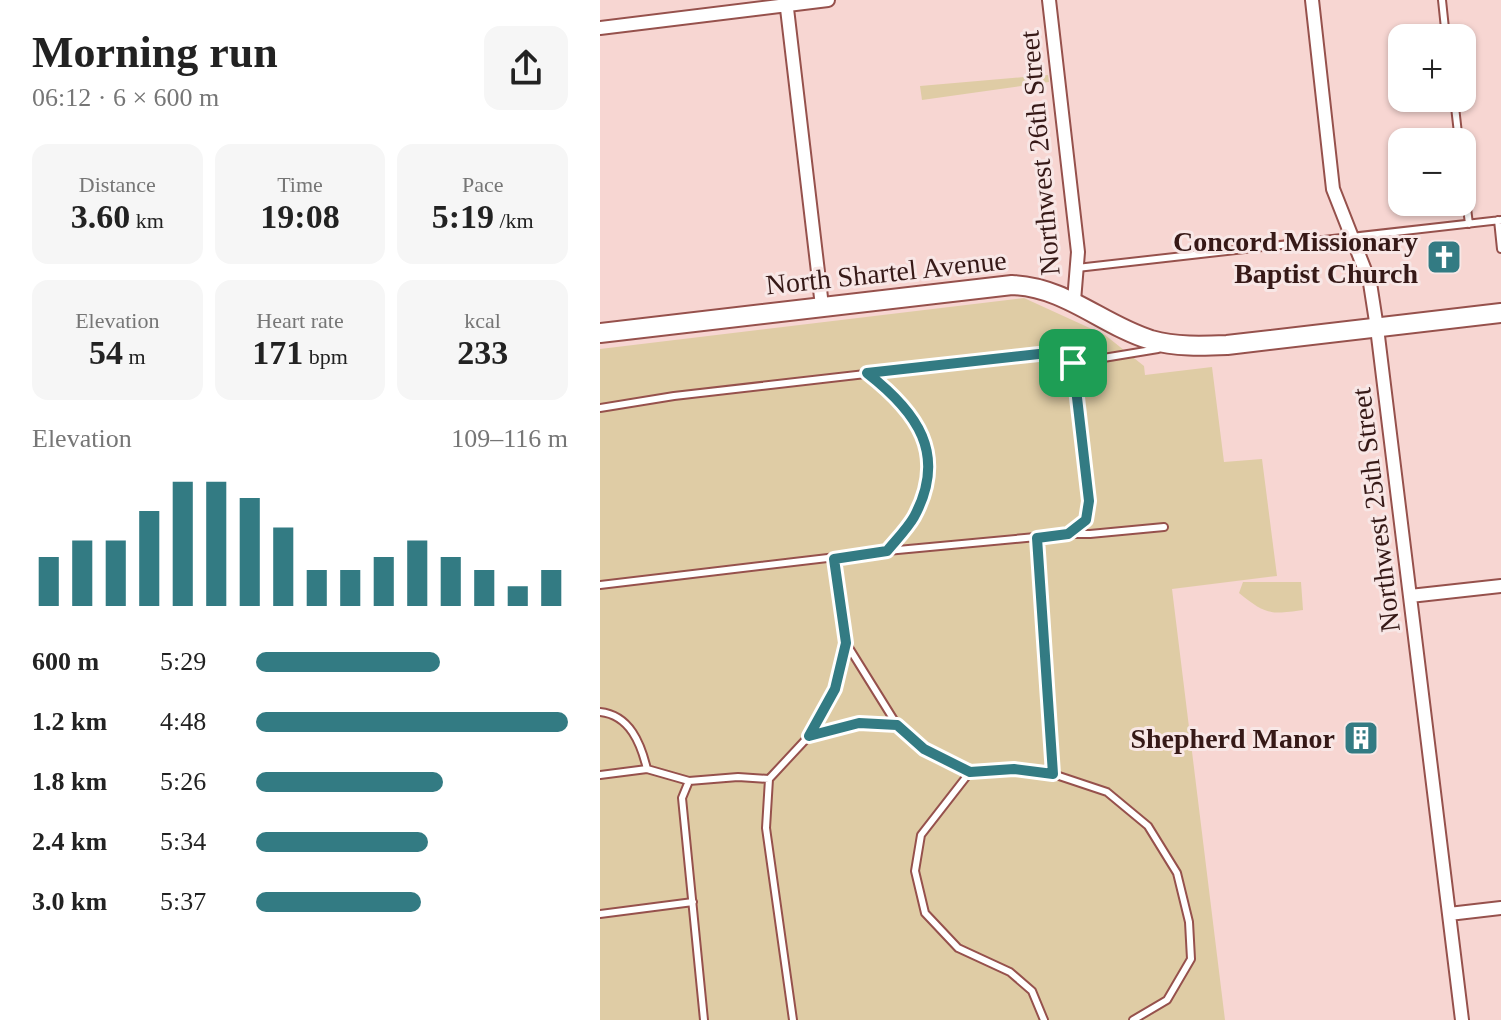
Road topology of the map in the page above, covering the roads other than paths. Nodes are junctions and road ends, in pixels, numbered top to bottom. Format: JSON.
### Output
{"nodes":[{"id":1,"x":828,"y":0,"type":"edge"},
{"id":2,"x":1049,"y":0,"type":"edge"},
{"id":3,"x":1312,"y":0,"type":"edge"},
{"id":4,"x":1442,"y":0,"type":"edge"},
{"id":5,"x":786,"y":2,"type":"edge"},
{"id":6,"x":1445,"y":24,"type":"edge"},
{"id":7,"x":600,"y":28,"type":"edge"},
{"id":8,"x":1468,"y":216,"type":"edge"},
{"id":9,"x":1499,"y":220,"type":"edge"},
{"id":10,"x":1469,"y":224,"type":"junction"},
{"id":11,"x":1352,"y":238,"type":"junction"},
{"id":12,"x":1501,"y":249,"type":"edge"},
{"id":13,"x":1077,"y":268,"type":"junction"},
{"id":14,"x":1074,"y":301,"type":"junction"},
{"id":15,"x":822,"y":306,"type":"junction"},
{"id":16,"x":1501,"y":313,"type":"edge"},
{"id":17,"x":1377,"y":328,"type":"junction"},
{"id":18,"x":600,"y":333,"type":"edge"},
{"id":19,"x":1173,"y":344,"type":"junction"},
{"id":20,"x":1073,"y":363,"type":"junction"},
{"id":21,"x":867,"y":373,"type":"junction"},
{"id":22,"x":600,"y":408,"type":"edge"},
{"id":23,"x":1164,"y":527,"type":"dead end"},
{"id":24,"x":1068,"y":534,"type":"junction"},
{"id":25,"x":1037,"y":538,"type":"junction"},
{"id":26,"x":887,"y":551,"type":"junction"},
{"id":27,"x":834,"y":559,"type":"junction"},
{"id":28,"x":600,"y":585,"type":"edge"},
{"id":29,"x":1501,"y":586,"type":"edge"},
{"id":30,"x":1410,"y":596,"type":"junction"},
{"id":31,"x":846,"y":643,"type":"junction"},
{"id":32,"x":600,"y":712,"type":"edge"},
{"id":33,"x":897,"y":725,"type":"junction"},
{"id":34,"x":809,"y":736,"type":"junction"},
{"id":35,"x":647,"y":769,"type":"junction"},
{"id":36,"x":970,"y":772,"type":"junction"},
{"id":37,"x":1053,"y":774,"type":"junction"},
{"id":38,"x":600,"y":775,"type":"edge"},
{"id":39,"x":769,"y":779,"type":"junction"},
{"id":40,"x":689,"y":781,"type":"junction"},
{"id":41,"x":693,"y":902,"type":"junction"},
{"id":42,"x":1501,"y":908,"type":"edge"},
{"id":43,"x":600,"y":914,"type":"edge"},
{"id":44,"x":1449,"y":914,"type":"junction"},
{"id":45,"x":704,"y":1020,"type":"edge"},
{"id":46,"x":793,"y":1020,"type":"edge"},
{"id":47,"x":1044,"y":1020,"type":"edge"},
{"id":48,"x":1133,"y":1020,"type":"edge"},
{"id":49,"x":1462,"y":1020,"type":"edge"}],
"edges":[{"from":1,"to":5,"type":"street"},
{"from":2,"to":13,"type":"street","name":"Northwest 26th Street"},
{"from":3,"to":11,"type":"street","name":"Northwest 25th Street"},
{"from":4,"to":6,"type":"lane"},
{"from":5,"to":7,"type":"street"},
{"from":5,"to":15,"type":"street"},
{"from":8,"to":10,"type":"lane"},
{"from":9,"to":10,"type":"lane"},
{"from":9,"to":12,"type":"lane"},
{"from":10,"to":11,"type":"lane"},
{"from":11,"to":13,"type":"lane"},
{"from":11,"to":17,"type":"street","name":"Northwest 25th Street"},
{"from":13,"to":14,"type":"street","name":"Northwest 26th Street"},
{"from":14,"to":15,"type":"street","name":"North Shartel Avenue"},
{"from":14,"to":19,"type":"street","name":"North Shartel Avenue"},
{"from":15,"to":18,"type":"street","name":"North Shartel Avenue"},
{"from":16,"to":17,"type":"street","name":"North Shartel Avenue"},
{"from":17,"to":19,"type":"street","name":"North Shartel Avenue"},
{"from":17,"to":30,"type":"street","name":"Northwest 25th Street"},
{"from":19,"to":20,"type":"lane"},
{"from":20,"to":21,"type":"lane"},
{"from":20,"to":24,"type":"lane"},
{"from":21,"to":22,"type":"lane"},
{"from":21,"to":26,"type":"lane"},
{"from":23,"to":24,"type":"lane"},
{"from":24,"to":25,"type":"lane"},
{"from":25,"to":26,"type":"lane"},
{"from":25,"to":37,"type":"lane"},
{"from":26,"to":27,"type":"lane"},
{"from":27,"to":28,"type":"lane"},
{"from":27,"to":31,"type":"lane"},
{"from":29,"to":30,"type":"street"},
{"from":30,"to":44,"type":"street","name":"Northwest 25th Street"},
{"from":31,"to":33,"type":"lane"},
{"from":31,"to":34,"type":"lane"},
{"from":32,"to":35,"type":"lane"},
{"from":33,"to":34,"type":"lane"},
{"from":33,"to":36,"type":"lane"},
{"from":34,"to":39,"type":"lane"},
{"from":35,"to":38,"type":"lane"},
{"from":35,"to":40,"type":"lane"},
{"from":36,"to":37,"type":"lane"},
{"from":36,"to":47,"type":"lane"},
{"from":37,"to":48,"type":"lane"},
{"from":39,"to":40,"type":"lane"},
{"from":39,"to":46,"type":"lane"},
{"from":40,"to":41,"type":"lane"},
{"from":41,"to":43,"type":"lane"},
{"from":41,"to":45,"type":"lane"},
{"from":42,"to":44,"type":"street"},
{"from":44,"to":49,"type":"street","name":"Northwest 25th Street"}]}
